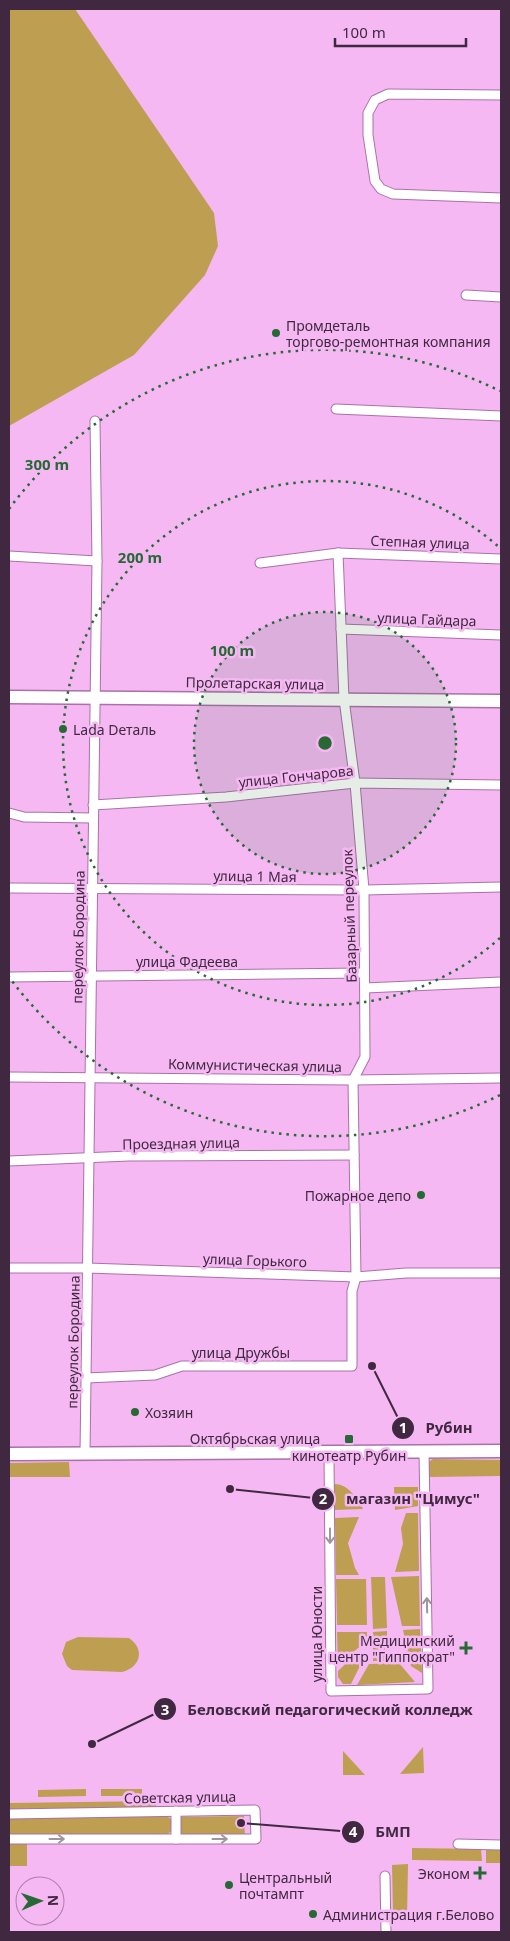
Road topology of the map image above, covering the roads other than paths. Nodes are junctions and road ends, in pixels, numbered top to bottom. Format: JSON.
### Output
{"nodes":[{"id":1,"x":501,"y":95,"type":"edge"},
{"id":2,"x":501,"y":198,"type":"edge"},
{"id":3,"x":466,"y":296,"type":"dead end"},
{"id":4,"x":501,"y":297,"type":"edge"},
{"id":5,"x":336,"y":409,"type":"dead end"},
{"id":6,"x":501,"y":416,"type":"edge"},
{"id":7,"x":95,"y":420,"type":"dead end"},
{"id":8,"x":338,"y":553,"type":"junction"},
{"id":9,"x":9,"y":556,"type":"edge"},
{"id":10,"x":501,"y":558,"type":"edge"},
{"id":11,"x":96,"y":562,"type":"junction"},
{"id":12,"x":260,"y":563,"type":"dead end"},
{"id":13,"x":341,"y":629,"type":"junction"},
{"id":14,"x":501,"y":635,"type":"edge"},
{"id":15,"x":9,"y":697,"type":"edge"},
{"id":16,"x":94,"y":698,"type":"junction"},
{"id":17,"x":344,"y":699,"type":"junction"},
{"id":18,"x":501,"y":701,"type":"edge"},
{"id":19,"x":355,"y":783,"type":"junction"},
{"id":20,"x":501,"y":785,"type":"edge"},
{"id":21,"x":93,"y":805,"type":"junction"},
{"id":22,"x":9,"y":813,"type":"edge"},
{"id":23,"x":93,"y":818,"type":"junction"},
{"id":24,"x":501,"y":887,"type":"edge"},
{"id":25,"x":9,"y":888,"type":"edge"},
{"id":26,"x":92,"y":888,"type":"junction"},
{"id":27,"x":364,"y":890,"type":"junction"},
{"id":28,"x":364,"y":973,"type":"junction"},
{"id":29,"x":91,"y":976,"type":"junction"},
{"id":30,"x":9,"y":977,"type":"edge"},
{"id":31,"x":501,"y":982,"type":"edge"},
{"id":32,"x":365,"y":988,"type":"junction"},
{"id":33,"x":9,"y":1077,"type":"edge"},
{"id":34,"x":90,"y":1077,"type":"junction"},
{"id":35,"x":501,"y":1078,"type":"edge"},
{"id":36,"x":353,"y":1080,"type":"junction"},
{"id":37,"x":354,"y":1154,"type":"junction"},
{"id":38,"x":89,"y":1159,"type":"junction"},
{"id":39,"x":9,"y":1161,"type":"edge"},
{"id":40,"x":9,"y":1268,"type":"edge"},
{"id":41,"x":87,"y":1268,"type":"junction"},
{"id":42,"x":501,"y":1272,"type":"edge"},
{"id":43,"x":356,"y":1276,"type":"junction"},
{"id":44,"x":338,"y":1367,"type":"joint"},
{"id":45,"x":86,"y":1378,"type":"junction"},
{"id":46,"x":501,"y":1451,"type":"edge"},
{"id":47,"x":424,"y":1452,"type":"junction"},
{"id":48,"x":329,"y":1453,"type":"junction"},
{"id":49,"x":9,"y":1454,"type":"edge"},
{"id":50,"x":85,"y":1454,"type":"junction"},
{"id":51,"x":176,"y":1811,"type":"junction"},
{"id":52,"x":9,"y":1814,"type":"edge"},
{"id":53,"x":9,"y":1839,"type":"edge"},
{"id":54,"x":176,"y":1839,"type":"junction"},
{"id":55,"x":458,"y":1844,"type":"dead end"},
{"id":56,"x":501,"y":1845,"type":"edge"},
{"id":57,"x":385,"y":1876,"type":"dead end"},
{"id":58,"x":386,"y":1932,"type":"edge"}],
"edges":[{"from":1,"to":2,"type":"street"},
{"from":3,"to":4,"type":"street"},
{"from":5,"to":6,"type":"street"},
{"from":7,"to":11,"type":"street","name":"переулок Бородина"},
{"from":8,"to":10,"type":"street","name":"Степная улица"},
{"from":8,"to":12,"type":"street","name":"Степная улица"},
{"from":8,"to":13,"type":"street","name":"Базарный переулок"},
{"from":9,"to":11,"type":"street"},
{"from":11,"to":16,"type":"street","name":"переулок Бородина"},
{"from":13,"to":14,"type":"street","name":"улица Гайдара"},
{"from":13,"to":17,"type":"street","name":"Базарный переулок"},
{"from":15,"to":16,"type":"street","name":"Пролетарская улица"},
{"from":16,"to":17,"type":"street","name":"Пролетарская улица"},
{"from":16,"to":21,"type":"street","name":"переулок Бородина"},
{"from":17,"to":18,"type":"street","name":"Пролетарская улица"},
{"from":17,"to":19,"type":"street","name":"Базарный переулок"},
{"from":19,"to":20,"type":"street","name":"улица Гончарова"},
{"from":19,"to":21,"type":"street","name":"улица Гончарова"},
{"from":19,"to":27,"type":"street","name":"Базарный переулок"},
{"from":21,"to":23,"type":"street","name":"переулок Бородина"},
{"from":22,"to":23,"type":"street"},
{"from":23,"to":26,"type":"street","name":"переулок Бородина"},
{"from":24,"to":27,"type":"street","name":"улица 1 Мая"},
{"from":25,"to":26,"type":"street","name":"улица 1 Мая"},
{"from":26,"to":27,"type":"street","name":"улица 1 Мая"},
{"from":26,"to":29,"type":"street","name":"переулок Бородина"},
{"from":27,"to":28,"type":"street","name":"Базарный переулок"},
{"from":28,"to":29,"type":"street","name":"улица Фадеева"},
{"from":28,"to":32,"type":"street","name":"Базарный переулок"},
{"from":29,"to":30,"type":"street","name":"улица Фадеева"},
{"from":29,"to":34,"type":"street","name":"переулок Бородина"},
{"from":31,"to":32,"type":"street"},
{"from":32,"to":36,"type":"street","name":"Базарный переулок"},
{"from":33,"to":34,"type":"street","name":"Коммунистическая улица"},
{"from":34,"to":36,"type":"street","name":"Коммунистическая улица"},
{"from":34,"to":38,"type":"street","name":"переулок Бородина"},
{"from":35,"to":36,"type":"street","name":"Коммунистическая улица"},
{"from":36,"to":37,"type":"street","name":"Базарный переулок"},
{"from":37,"to":38,"type":"street","name":"Проездная улица"},
{"from":37,"to":43,"type":"street","name":"Базарный переулок"},
{"from":38,"to":39,"type":"street","name":"Проездная улица"},
{"from":38,"to":41,"type":"street","name":"переулок Бородина"},
{"from":40,"to":41,"type":"street","name":"улица Горького"},
{"from":41,"to":43,"type":"street","name":"улица Горького"},
{"from":41,"to":45,"type":"street","name":"переулок Бородина"},
{"from":42,"to":43,"type":"street","name":"улица Горького"},
{"from":43,"to":44,"type":"street","name":"Базарный переулок"},
{"from":44,"to":45,"type":"street","name":"улица Дружбы"},
{"from":45,"to":50,"type":"street","name":"переулок Бородина"},
{"from":46,"to":47,"type":"street","name":"Октябрьская улица"},
{"from":47,"to":48,"type":"street","name":"Октябрьская улица"},
{"from":48,"to":47,"type":"street","name":"улица Юности","one_way":true},
{"from":48,"to":50,"type":"street","name":"Октябрьская улица"},
{"from":49,"to":50,"type":"street","name":"Октябрьская улица"},
{"from":51,"to":52,"type":"street","name":"Советская улица"},
{"from":51,"to":54,"type":"street"},
{"from":54,"to":51,"type":"street","name":"Советская улица","one_way":true},
{"from":53,"to":54,"type":"street","name":"Советская улица","one_way":true},
{"from":55,"to":56,"type":"street"},
{"from":57,"to":58,"type":"street"}]}
